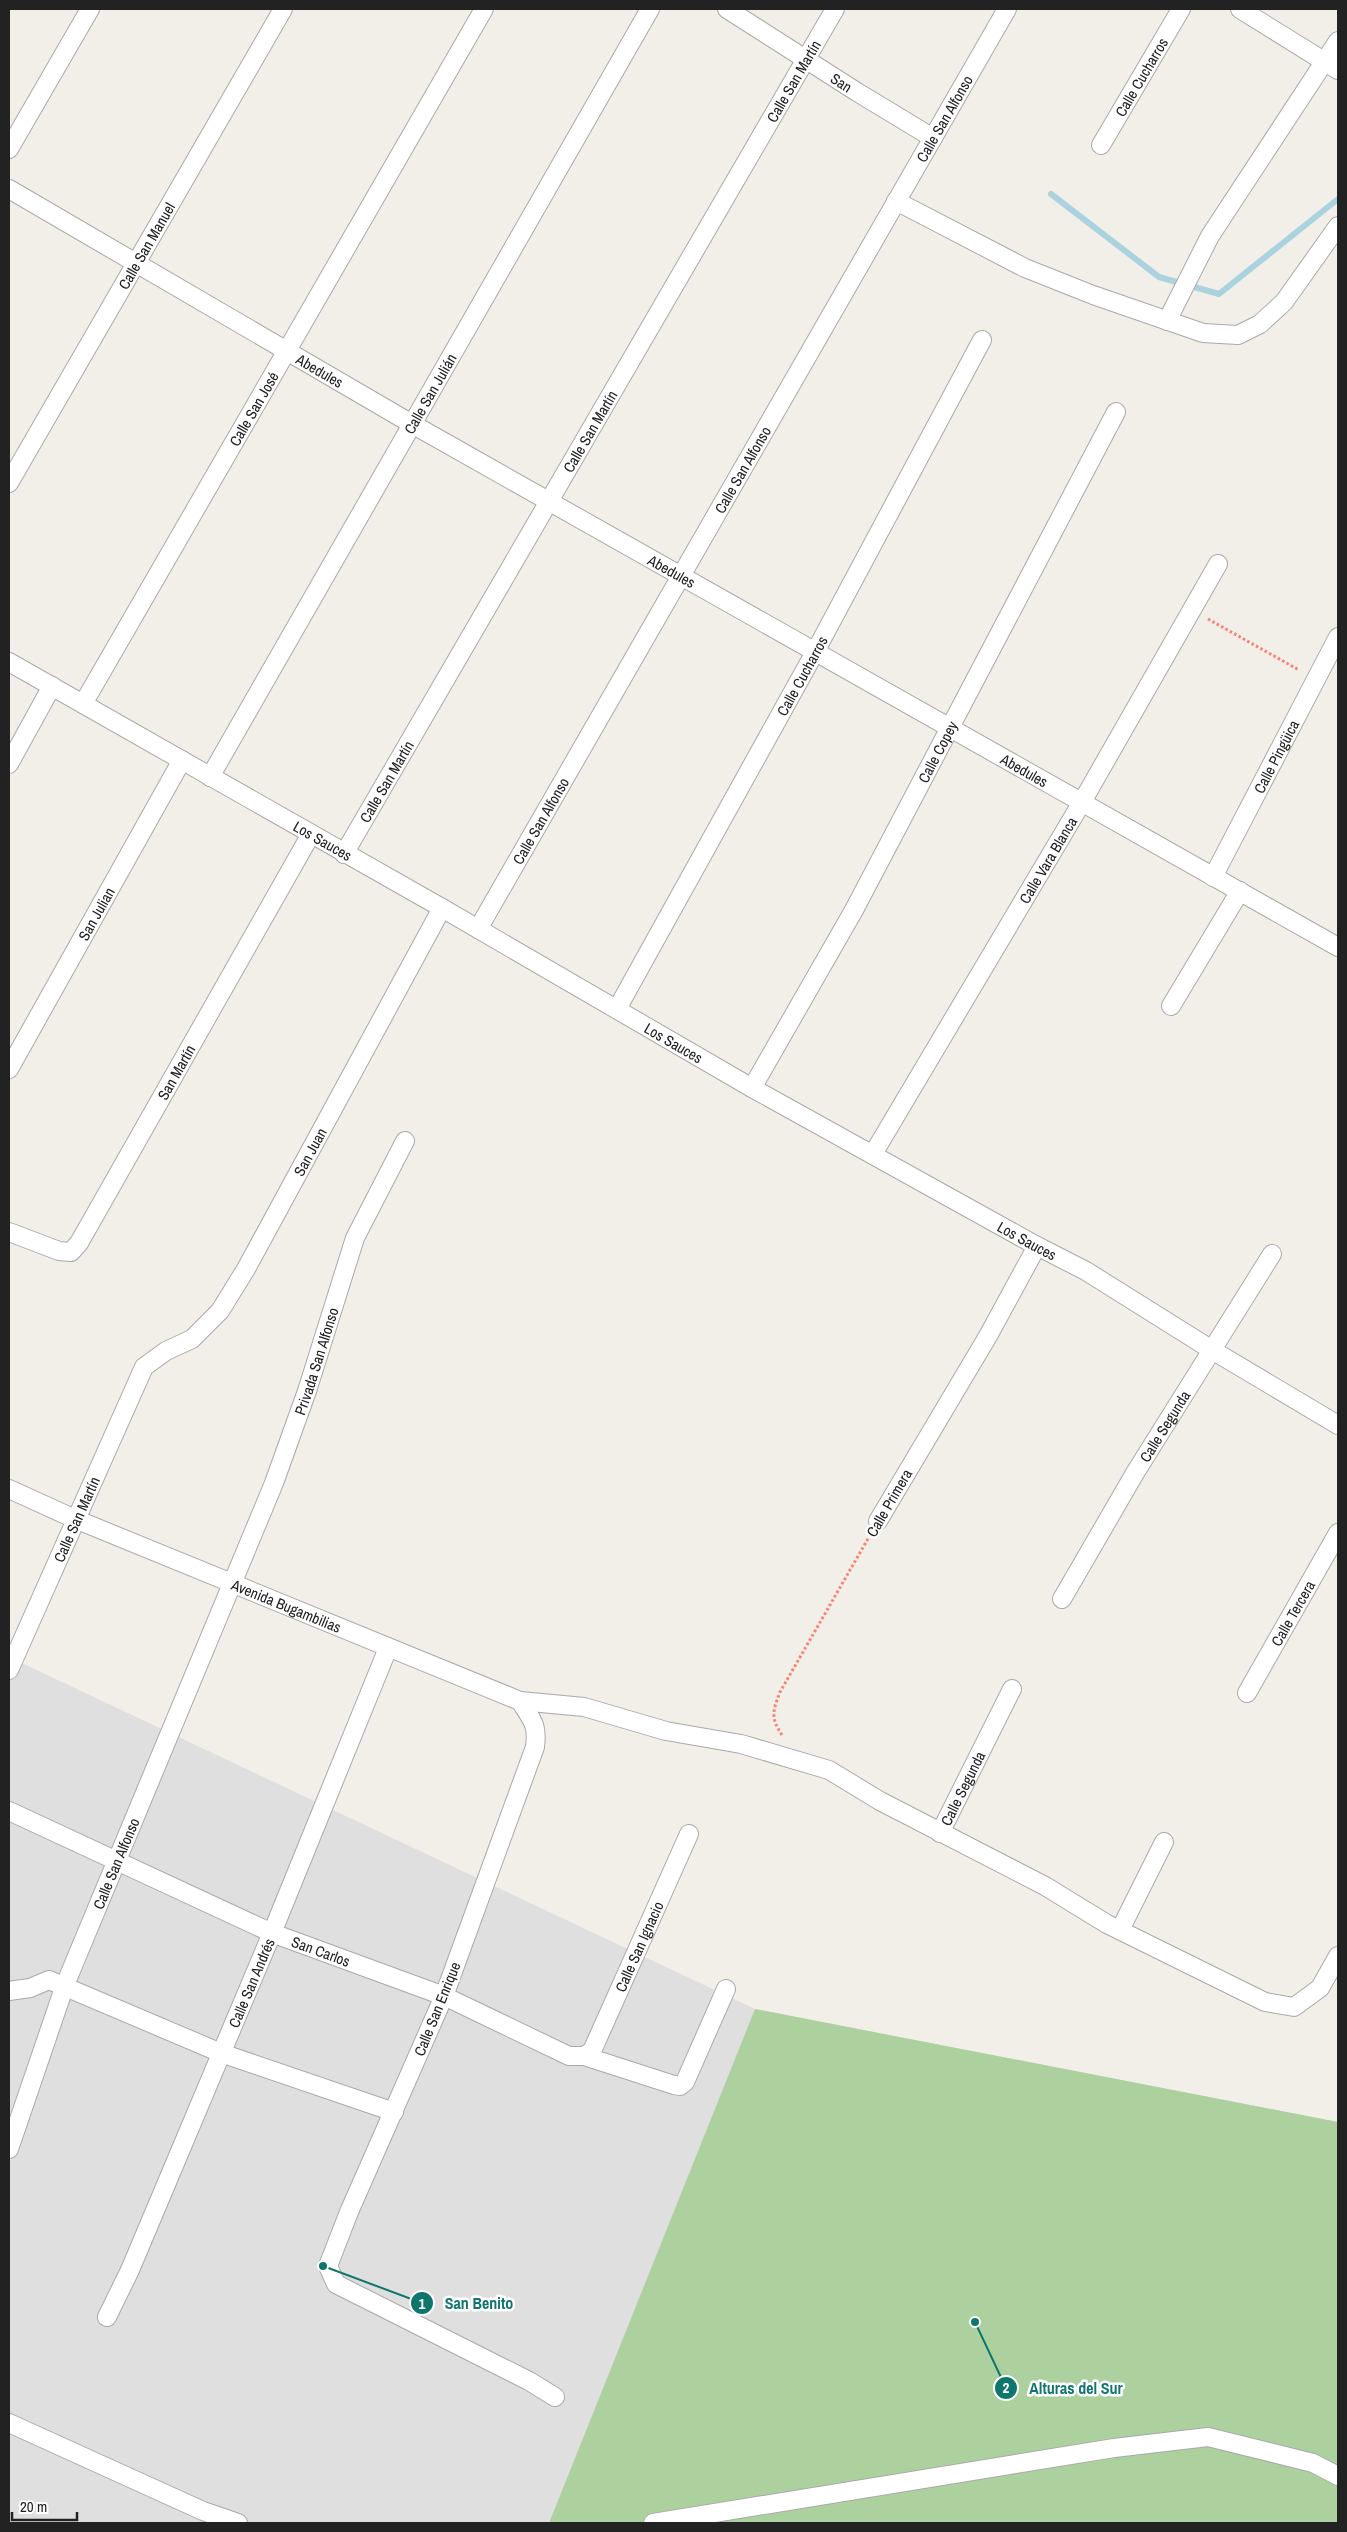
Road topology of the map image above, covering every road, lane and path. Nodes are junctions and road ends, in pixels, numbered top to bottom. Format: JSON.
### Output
{"nodes":[{"id":1,"x":90,"y":9,"type":"edge"},
{"id":2,"x":283,"y":9,"type":"edge"},
{"id":3,"x":484,"y":9,"type":"edge"},
{"id":4,"x":650,"y":9,"type":"edge"},
{"id":5,"x":727,"y":9,"type":"edge"},
{"id":6,"x":835,"y":9,"type":"edge"},
{"id":7,"x":1007,"y":9,"type":"edge"},
{"id":8,"x":1181,"y":9,"type":"edge"},
{"id":9,"x":1240,"y":9,"type":"edge"},
{"id":10,"x":1338,"y":41,"type":"edge"},
{"id":11,"x":806,"y":60,"type":"junction"},
{"id":12,"x":1331,"y":66,"type":"edge"},
{"id":13,"x":933,"y":138,"type":"junction"},
{"id":14,"x":1101,"y":145,"type":"dead end"},
{"id":15,"x":9,"y":149,"type":"edge"},
{"id":16,"x":9,"y":189,"type":"edge"},
{"id":17,"x":896,"y":201,"type":"junction"},
{"id":18,"x":1336,"y":232,"type":"edge"},
{"id":19,"x":136,"y":263,"type":"junction"},
{"id":20,"x":1167,"y":321,"type":"junction"},
{"id":21,"x":982,"y":340,"type":"dead end"},
{"id":22,"x":287,"y":351,"type":"junction"},
{"id":23,"x":1116,"y":412,"type":"dead end"},
{"id":24,"x":412,"y":424,"type":"junction"},
{"id":25,"x":9,"y":483,"type":"edge"},
{"id":26,"x":549,"y":501,"type":"junction"},
{"id":27,"x":1218,"y":564,"type":"dead end"},
{"id":28,"x":681,"y":576,"type":"junction"},
{"id":29,"x":1193,"y":609,"type":"junction"},
{"id":30,"x":1338,"y":637,"type":"edge"},
{"id":31,"x":815,"y":652,"type":"junction"},
{"id":32,"x":9,"y":662,"type":"edge"},
{"id":33,"x":1315,"y":679,"type":"junction"},
{"id":34,"x":52,"y":686,"type":"junction"},
{"id":35,"x":83,"y":704,"type":"junction"},
{"id":36,"x":949,"y":728,"type":"junction"},
{"id":37,"x":182,"y":760,"type":"junction"},
{"id":38,"x":9,"y":764,"type":"edge"},
{"id":39,"x":210,"y":777,"type":"junction"},
{"id":40,"x":1082,"y":802,"type":"junction"},
{"id":41,"x":311,"y":834,"type":"junction"},
{"id":42,"x":344,"y":854,"type":"junction"},
{"id":43,"x":1213,"y":876,"type":"junction"},
{"id":44,"x":1240,"y":892,"type":"junction"},
{"id":45,"x":442,"y":908,"type":"junction"},
{"id":46,"x":478,"y":929,"type":"junction"},
{"id":47,"x":1338,"y":947,"type":"edge"},
{"id":48,"x":1171,"y":1006,"type":"dead end"},
{"id":49,"x":617,"y":1009,"type":"junction"},
{"id":50,"x":9,"y":1069,"type":"edge"},
{"id":51,"x":752,"y":1088,"type":"junction"},
{"id":52,"x":404,"y":1141,"type":"dead end"},
{"id":53,"x":873,"y":1154,"type":"junction"},
{"id":54,"x":9,"y":1232,"type":"edge"},
{"id":55,"x":1037,"y":1246,"type":"junction"},
{"id":56,"x":1272,"y":1254,"type":"dead end"},
{"id":57,"x":1212,"y":1350,"type":"junction"},
{"id":58,"x":144,"y":1367,"type":"joint"},
{"id":59,"x":1338,"y":1425,"type":"edge"},
{"id":60,"x":9,"y":1488,"type":"edge"},
{"id":61,"x":74,"y":1519,"type":"junction"},
{"id":62,"x":878,"y":1521,"type":"joint"},
{"id":63,"x":1338,"y":1533,"type":"edge"},
{"id":64,"x":234,"y":1582,"type":"junction"},
{"id":65,"x":1062,"y":1599,"type":"dead end"},
{"id":66,"x":388,"y":1648,"type":"junction"},
{"id":67,"x":9,"y":1670,"type":"edge"},
{"id":68,"x":1012,"y":1689,"type":"dead end"},
{"id":69,"x":1247,"y":1693,"type":"dead end"},
{"id":70,"x":520,"y":1701,"type":"junction"},
{"id":71,"x":802,"y":1761,"type":"junction"},
{"id":72,"x":9,"y":1811,"type":"edge"},
{"id":73,"x":940,"y":1833,"type":"junction"},
{"id":74,"x":689,"y":1834,"type":"dead end"},
{"id":75,"x":1164,"y":1842,"type":"dead end"},
{"id":76,"x":117,"y":1861,"type":"junction"},
{"id":77,"x":1120,"y":1930,"type":"junction"},
{"id":78,"x":272,"y":1933,"type":"junction"},
{"id":79,"x":1338,"y":1956,"type":"edge"},
{"id":80,"x":65,"y":1986,"type":"junction"},
{"id":81,"x":726,"y":1989,"type":"dead end"},
{"id":82,"x":9,"y":1991,"type":"edge"},
{"id":83,"x":444,"y":1996,"type":"junction"},
{"id":84,"x":222,"y":2053,"type":"junction"},
{"id":85,"x":584,"y":2056,"type":"junction"},
{"id":86,"x":394,"y":2112,"type":"junction"},
{"id":87,"x":9,"y":2149,"type":"edge"},
{"id":88,"x":107,"y":2317,"type":"dead end"},
{"id":89,"x":555,"y":2397,"type":"dead end"},
{"id":90,"x":9,"y":2424,"type":"edge"},
{"id":91,"x":1338,"y":2476,"type":"edge"},
{"id":92,"x":238,"y":2523,"type":"edge"},
{"id":93,"x":653,"y":2523,"type":"edge"}],
"edges":[{"from":1,"to":15,"type":"street"},
{"from":2,"to":19,"type":"street","name":"Calle San Manuel"},
{"from":3,"to":22,"type":"street","name":"Calle San José"},
{"from":4,"to":24,"type":"street","name":"Calle San Julián"},
{"from":5,"to":11,"type":"street","name":"San"},
{"from":6,"to":11,"type":"street","name":"Calle San Martín"},
{"from":7,"to":13,"type":"street","name":"Calle San Alfonso"},
{"from":8,"to":14,"type":"street","name":"Calle Cucharros"},
{"from":9,"to":12,"type":"street"},
{"from":10,"to":12,"type":"street"},
{"from":11,"to":13,"type":"street","name":"San"},
{"from":11,"to":26,"type":"street","name":"Calle San Martín"},
{"from":12,"to":20,"type":"street"},
{"from":13,"to":17,"type":"street","name":"Calle San Alfonso"},
{"from":16,"to":19,"type":"street","name":"Abedules"},
{"from":17,"to":20,"type":"street"},
{"from":17,"to":28,"type":"street","name":"Calle San Alfonso"},
{"from":18,"to":20,"type":"street"},
{"from":19,"to":22,"type":"street","name":"Abedules"},
{"from":19,"to":25,"type":"street","name":"Calle San Manuel"},
{"from":21,"to":31,"type":"street","name":"Calle Cucharros"},
{"from":22,"to":24,"type":"street","name":"Abedules"},
{"from":22,"to":35,"type":"street","name":"Calle San José"},
{"from":23,"to":36,"type":"street","name":"Calle Copey"},
{"from":24,"to":26,"type":"street","name":"Abedules"},
{"from":24,"to":39,"type":"street","name":"Calle San Julián"},
{"from":26,"to":28,"type":"street","name":"Abedules"},
{"from":26,"to":42,"type":"street","name":"Calle San Martín"},
{"from":27,"to":29,"type":"street","name":"Calle Vara Blanca"},
{"from":28,"to":31,"type":"street","name":"Abedules"},
{"from":28,"to":46,"type":"street","name":"Calle San Alfonso"},
{"from":29,"to":33,"type":"path"},
{"from":29,"to":40,"type":"street","name":"Calle Vara Blanca"},
{"from":30,"to":33,"type":"street","name":"Calle Pingüica"},
{"from":31,"to":36,"type":"street","name":"Abedules"},
{"from":31,"to":49,"type":"street","name":"Calle Cucharros"},
{"from":32,"to":34,"type":"street","name":"Los Sauces"},
{"from":33,"to":43,"type":"street","name":"Calle Pingüica"},
{"from":34,"to":35,"type":"street","name":"Los Sauces"},
{"from":34,"to":38,"type":"street"},
{"from":35,"to":37,"type":"street","name":"Los Sauces"},
{"from":36,"to":40,"type":"street","name":"Abedules"},
{"from":36,"to":51,"type":"street","name":"Calle Copey"},
{"from":37,"to":39,"type":"street","name":"Los Sauces"},
{"from":37,"to":50,"type":"street","name":"San Julian"},
{"from":39,"to":41,"type":"street","name":"Los Sauces"},
{"from":40,"to":43,"type":"street","name":"Abedules"},
{"from":40,"to":53,"type":"street","name":"Calle Vara Blanca"},
{"from":41,"to":42,"type":"street","name":"Los Sauces"},
{"from":41,"to":54,"type":"street","name":"San Martín"},
{"from":42,"to":45,"type":"street","name":"Los Sauces"},
{"from":43,"to":44,"type":"street","name":"Abedules"},
{"from":44,"to":47,"type":"street","name":"Abedules"},
{"from":44,"to":48,"type":"street"},
{"from":45,"to":46,"type":"street","name":"Los Sauces"},
{"from":45,"to":58,"type":"street","name":"San Juan"},
{"from":46,"to":49,"type":"street","name":"Los Sauces"},
{"from":49,"to":51,"type":"street","name":"Los Sauces"},
{"from":51,"to":53,"type":"street","name":"Los Sauces"},
{"from":52,"to":64,"type":"street","name":"Privada San Alfonso"},
{"from":53,"to":55,"type":"street","name":"Los Sauces"},
{"from":55,"to":57,"type":"street","name":"Los Sauces"},
{"from":55,"to":62,"type":"street","name":"Calle Primera"},
{"from":56,"to":57,"type":"street","name":"Calle Segunda"},
{"from":57,"to":59,"type":"street","name":"Los Sauces"},
{"from":57,"to":65,"type":"street","name":"Calle Segunda"},
{"from":58,"to":61,"type":"street","name":"Calle San Martín"},
{"from":60,"to":61,"type":"street","name":"Avenida Bugambilias"},
{"from":61,"to":64,"type":"street","name":"Avenida Bugambilias"},
{"from":61,"to":67,"type":"street","name":"Calle San Martín"},
{"from":62,"to":71,"type":"path","name":"Calle Primera"},
{"from":63,"to":69,"type":"street","name":"Calle Tercera"},
{"from":64,"to":66,"type":"street","name":"Avenida Bugambilias"},
{"from":64,"to":76,"type":"street","name":"Calle San Alfonso"},
{"from":66,"to":70,"type":"street","name":"Avenida Bugambilias"},
{"from":66,"to":78,"type":"street","name":"Calle San Andrés"},
{"from":68,"to":73,"type":"street","name":"Calle Segunda"},
{"from":70,"to":71,"type":"street","name":"Avenida Bugambilias"},
{"from":70,"to":83,"type":"street","name":"Calle San Enrique"},
{"from":71,"to":73,"type":"street","name":"Avenida Bugambilias"},
{"from":72,"to":76,"type":"street","name":"San Carlos"},
{"from":73,"to":77,"type":"street","name":"Avenida Bugambilias"},
{"from":74,"to":85,"type":"street","name":"Calle San Ignacio"},
{"from":75,"to":77,"type":"street"},
{"from":76,"to":78,"type":"street","name":"San Carlos"},
{"from":76,"to":80,"type":"street","name":"Calle San Alfonso"},
{"from":77,"to":79,"type":"street","name":"Avenida Bugambilias"},
{"from":78,"to":83,"type":"street","name":"San Carlos"},
{"from":78,"to":84,"type":"street","name":"Calle San Andrés"},
{"from":80,"to":82,"type":"street"},
{"from":80,"to":84,"type":"street"},
{"from":80,"to":87,"type":"street","name":"Calle San Alfonso"},
{"from":81,"to":85,"type":"street","name":"San Carlos"},
{"from":83,"to":85,"type":"street","name":"San Carlos"},
{"from":83,"to":86,"type":"street","name":"Calle San Enrique"},
{"from":84,"to":86,"type":"street"},
{"from":84,"to":88,"type":"street","name":"Calle San Andrés"},
{"from":86,"to":89,"type":"street","name":"Calle San Enrique"},
{"from":90,"to":92,"type":"street"},
{"from":91,"to":93,"type":"street"}]}
